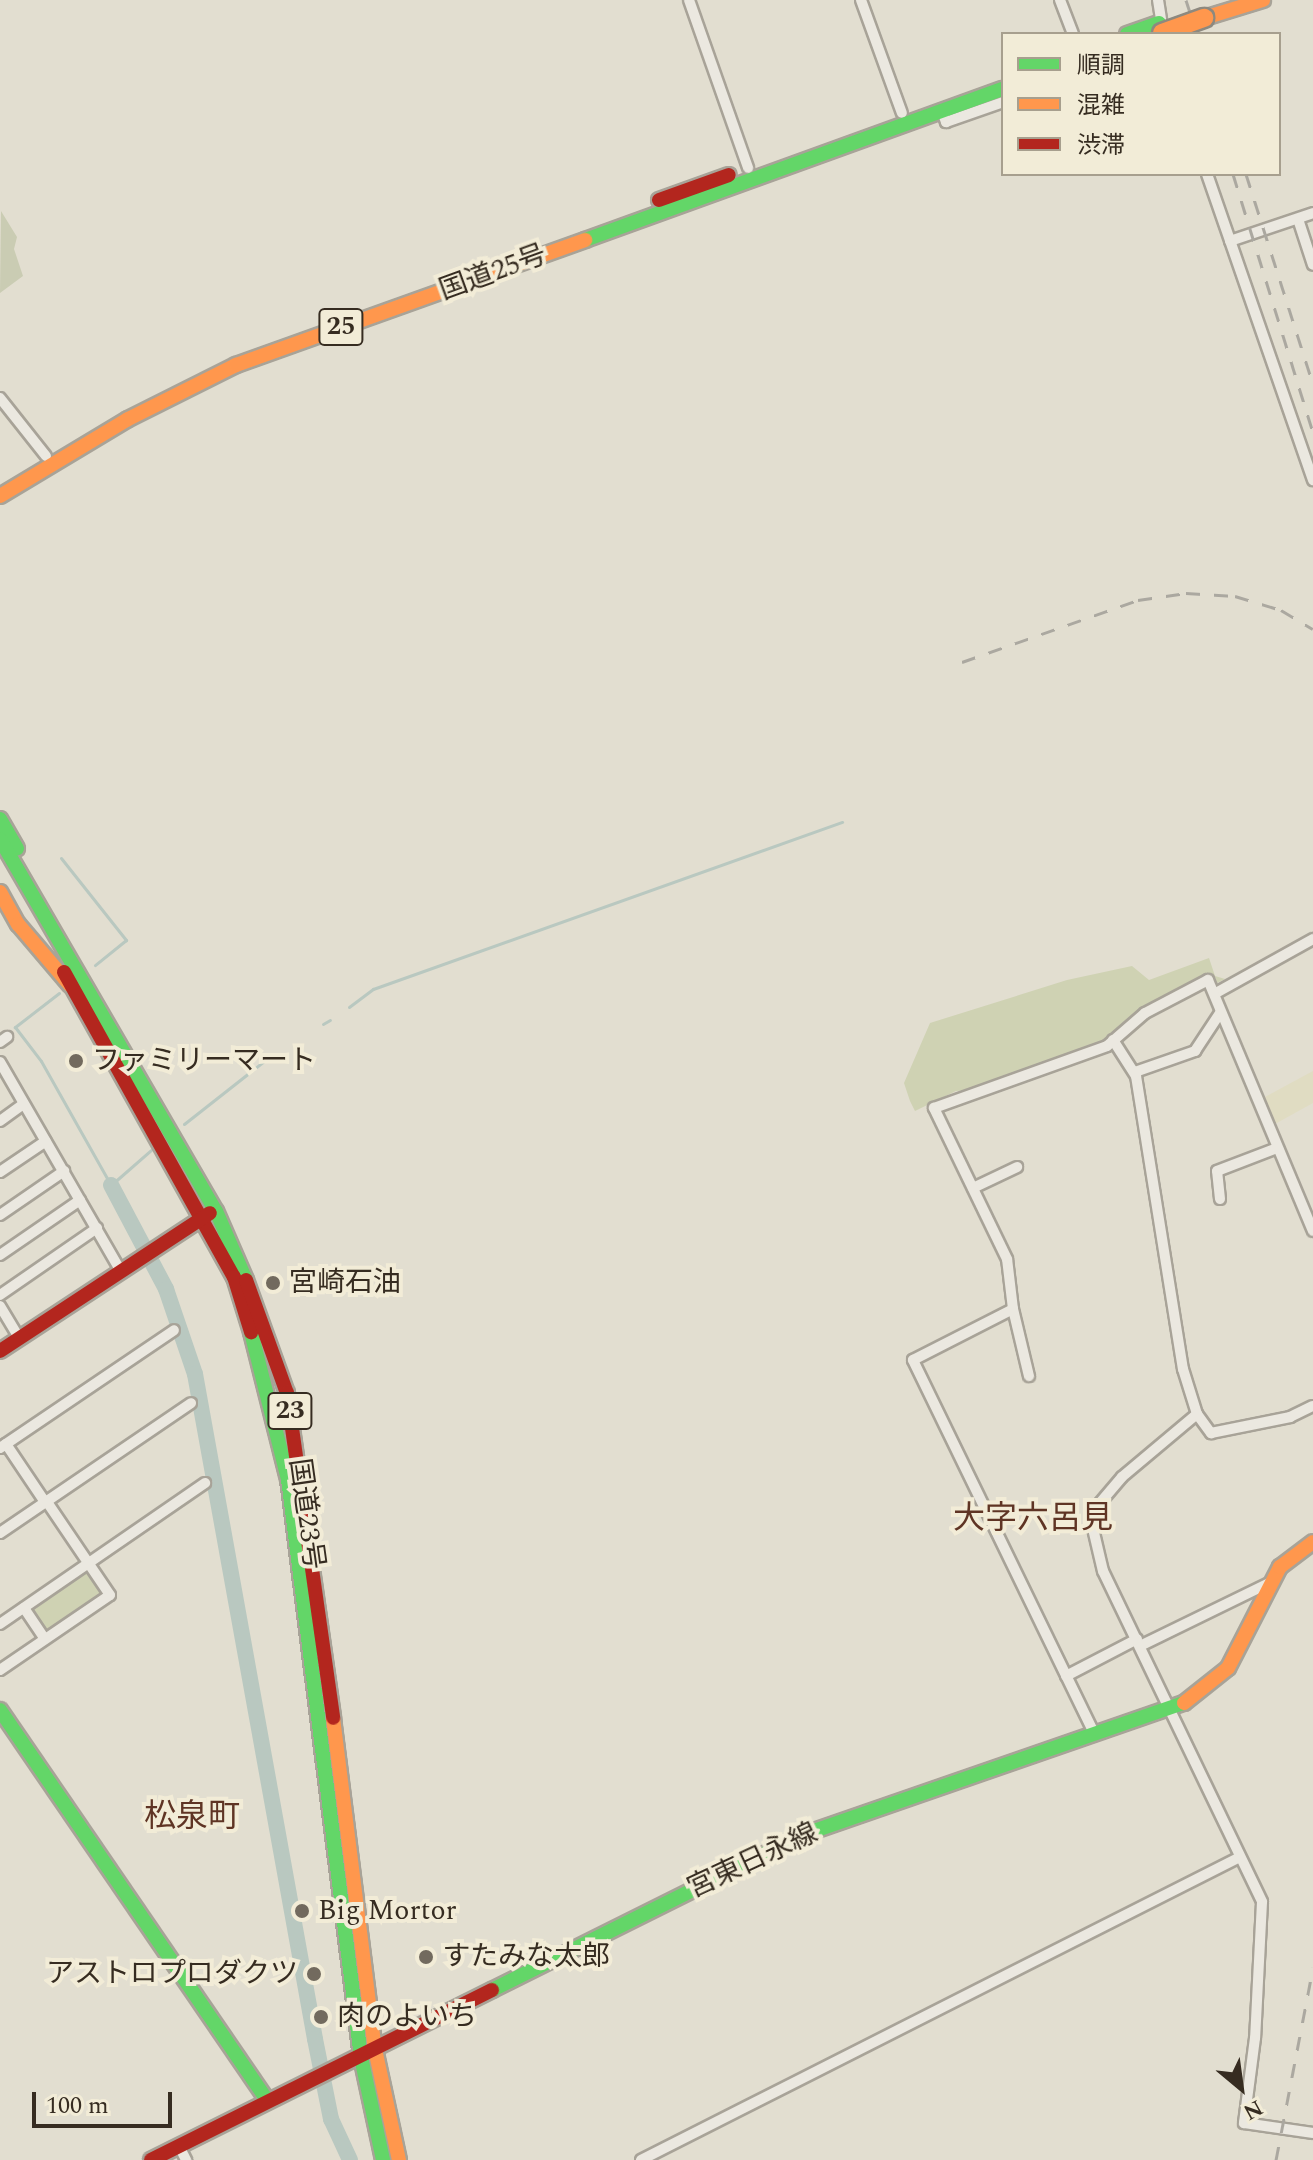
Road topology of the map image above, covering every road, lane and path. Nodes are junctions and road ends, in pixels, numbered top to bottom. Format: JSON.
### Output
{"nodes":[{"id":1,"x":689,"y":0,"type":"edge"},
{"id":2,"x":861,"y":0,"type":"edge"},
{"id":3,"x":1158,"y":0,"type":"edge"},
{"id":4,"x":1229,"y":0,"type":"edge"},
{"id":5,"x":1263,"y":0,"type":"edge"},
{"id":6,"x":1065,"y":1,"type":"edge"},
{"id":7,"x":1202,"y":13,"type":"junction"},
{"id":8,"x":1161,"y":31,"type":"edge"},
{"id":9,"x":1073,"y":32,"type":"edge"},
{"id":10,"x":1001,"y":79,"type":"edge"},
{"id":11,"x":1001,"y":90,"type":"edge"},
{"id":12,"x":1001,"y":103,"type":"edge"},
{"id":13,"x":942,"y":111,"type":"junction"},
{"id":14,"x":902,"y":113,"type":"junction"},
{"id":15,"x":748,"y":168,"type":"junction"},
{"id":16,"x":1208,"y":176,"type":"edge"},
{"id":17,"x":1313,"y":213,"type":"edge"},
{"id":18,"x":1298,"y":219,"type":"junction"},
{"id":19,"x":1230,"y":241,"type":"junction"},
{"id":20,"x":1313,"y":265,"type":"edge"},
{"id":21,"x":0,"y":398,"type":"edge"},
{"id":22,"x":46,"y":456,"type":"junction"},
{"id":23,"x":1313,"y":480,"type":"edge"},
{"id":24,"x":0,"y":482,"type":"edge"},
{"id":25,"x":0,"y":496,"type":"edge"},
{"id":26,"x":0,"y":819,"type":"edge"},
{"id":27,"x":0,"y":839,"type":"edge"},
{"id":28,"x":0,"y":863,"type":"edge"},
{"id":29,"x":0,"y":892,"type":"edge"},
{"id":30,"x":1313,"y":939,"type":"edge"},
{"id":31,"x":79,"y":987,"type":"junction"},
{"id":32,"x":1216,"y":993,"type":"junction"},
{"id":33,"x":1220,"y":1013,"type":"junction"},
{"id":34,"x":1113,"y":1040,"type":"junction"},
{"id":35,"x":0,"y":1062,"type":"edge"},
{"id":36,"x":1135,"y":1072,"type":"junction"},
{"id":37,"x":23,"y":1104,"type":"junction"},
{"id":38,"x":0,"y":1121,"type":"edge"},
{"id":39,"x":46,"y":1141,"type":"junction"},
{"id":40,"x":1277,"y":1148,"type":"junction"},
{"id":41,"x":1017,"y":1167,"type":"dead end"},
{"id":42,"x":64,"y":1171,"type":"junction"},
{"id":43,"x":0,"y":1172,"type":"edge"},
{"id":44,"x":973,"y":1188,"type":"junction"},
{"id":45,"x":1220,"y":1199,"type":"dead end"},
{"id":46,"x":80,"y":1200,"type":"junction"},
{"id":47,"x":210,"y":1214,"type":"junction"},
{"id":48,"x":0,"y":1215,"type":"edge"},
{"id":49,"x":97,"y":1228,"type":"junction"},
{"id":50,"x":1313,"y":1231,"type":"edge"},
{"id":51,"x":0,"y":1255,"type":"edge"},
{"id":52,"x":120,"y":1270,"type":"junction"},
{"id":53,"x":0,"y":1295,"type":"edge"},
{"id":54,"x":0,"y":1306,"type":"edge"},
{"id":55,"x":1013,"y":1309,"type":"junction"},
{"id":56,"x":174,"y":1330,"type":"dead end"},
{"id":57,"x":19,"y":1338,"type":"junction"},
{"id":58,"x":0,"y":1351,"type":"edge"},
{"id":59,"x":1029,"y":1376,"type":"dead end"},
{"id":60,"x":191,"y":1403,"type":"dead end"},
{"id":61,"x":1313,"y":1406,"type":"edge"},
{"id":62,"x":1197,"y":1414,"type":"junction"},
{"id":63,"x":3,"y":1442,"type":"edge"},
{"id":64,"x":205,"y":1483,"type":"dead end"},
{"id":65,"x":46,"y":1502,"type":"junction"},
{"id":66,"x":0,"y":1533,"type":"edge"},
{"id":67,"x":1313,"y":1542,"type":"edge"},
{"id":68,"x":89,"y":1563,"type":"junction"},
{"id":69,"x":1271,"y":1582,"type":"junction"},
{"id":70,"x":24,"y":1608,"type":"junction"},
{"id":71,"x":0,"y":1624,"type":"edge"},
{"id":72,"x":45,"y":1639,"type":"junction"},
{"id":73,"x":1140,"y":1642,"type":"junction"},
{"id":74,"x":0,"y":1670,"type":"edge"},
{"id":75,"x":1066,"y":1676,"type":"junction"},
{"id":76,"x":1171,"y":1708,"type":"junction"},
{"id":77,"x":0,"y":1710,"type":"edge"},
{"id":78,"x":1095,"y":1735,"type":"junction"},
{"id":79,"x":1240,"y":1857,"type":"junction"},
{"id":80,"x":368,"y":2053,"type":"junction"},
{"id":81,"x":268,"y":2101,"type":"junction"},
{"id":82,"x":1313,"y":2133,"type":"edge"},
{"id":83,"x":183,"y":2153,"type":"edge"},
{"id":84,"x":151,"y":2160,"type":"edge"},
{"id":85,"x":383,"y":2160,"type":"edge"},
{"id":86,"x":399,"y":2160,"type":"edge"},
{"id":87,"x":641,"y":2160,"type":"edge"}],
"edges":[{"from":1,"to":15,"type":"street"},
{"from":2,"to":14,"type":"street"},
{"from":3,"to":8,"type":"street"},
{"from":4,"to":7,"type":"main road"},
{"from":5,"to":7,"type":"main road"},
{"from":6,"to":9,"type":"street"},
{"from":7,"to":8,"type":"main road","bridge":true},
{"from":10,"to":14,"type":"main road","name":"国道25号","number":"25"},
{"from":11,"to":13,"type":"main road","name":"国道25号","number":"25"},
{"from":12,"to":13,"type":"street"},
{"from":13,"to":25,"type":"main road","name":"国道25号","number":"25"},
{"from":14,"to":15,"type":"main road","name":"国道25号","number":"25"},
{"from":15,"to":22,"type":"main road","name":"国道25号","number":"25"},
{"from":16,"to":19,"type":"street"},
{"from":17,"to":18,"type":"street"},
{"from":18,"to":19,"type":"street"},
{"from":18,"to":20,"type":"street"},
{"from":19,"to":23,"type":"street"},
{"from":21,"to":22,"type":"street"},
{"from":22,"to":24,"type":"main road","name":"国道25号","number":"25"},
{"from":26,"to":31,"type":"main road"},
{"from":27,"to":31,"type":"main road","name":"国道23号","number":"23"},
{"from":28,"to":31,"type":"main road","name":"国道23号","number":"23"},
{"from":29,"to":31,"type":"main road"},
{"from":30,"to":32,"type":"street"},
{"from":31,"to":47,"type":"main road","name":"国道23号","number":"23"},
{"from":32,"to":33,"type":"street"},
{"from":32,"to":34,"type":"street"},
{"from":33,"to":36,"type":"street"},
{"from":33,"to":40,"type":"street"},
{"from":34,"to":36,"type":"street"},
{"from":34,"to":44,"type":"street"},
{"from":35,"to":37,"type":"street"},
{"from":36,"to":62,"type":"street"},
{"from":37,"to":38,"type":"street"},
{"from":37,"to":39,"type":"street"},
{"from":39,"to":42,"type":"street"},
{"from":39,"to":43,"type":"street"},
{"from":40,"to":45,"type":"street"},
{"from":40,"to":50,"type":"street"},
{"from":41,"to":44,"type":"street"},
{"from":42,"to":46,"type":"street"},
{"from":42,"to":48,"type":"street"},
{"from":44,"to":55,"type":"street"},
{"from":46,"to":49,"type":"street"},
{"from":46,"to":51,"type":"street"},
{"from":47,"to":52,"type":"main road"},
{"from":47,"to":80,"type":"main road","name":"国道23号","number":"23"},
{"from":49,"to":52,"type":"street"},
{"from":49,"to":53,"type":"street"},
{"from":52,"to":57,"type":"main road"},
{"from":54,"to":57,"type":"street"},
{"from":55,"to":59,"type":"street"},
{"from":55,"to":75,"type":"street"},
{"from":56,"to":63,"type":"street"},
{"from":57,"to":58,"type":"main road"},
{"from":60,"to":65,"type":"street"},
{"from":61,"to":62,"type":"street"},
{"from":62,"to":73,"type":"street"},
{"from":63,"to":65,"type":"street"},
{"from":64,"to":68,"type":"street"},
{"from":65,"to":66,"type":"street"},
{"from":65,"to":68,"type":"street"},
{"from":67,"to":69,"type":"main road","name":"宮東日永線"},
{"from":68,"to":70,"type":"street"},
{"from":68,"to":72,"type":"street"},
{"from":69,"to":73,"type":"street"},
{"from":69,"to":76,"type":"main road","name":"宮東日永線"},
{"from":70,"to":71,"type":"street"},
{"from":70,"to":72,"type":"street"},
{"from":72,"to":74,"type":"street"},
{"from":73,"to":75,"type":"street"},
{"from":73,"to":76,"type":"street"},
{"from":75,"to":78,"type":"street"},
{"from":76,"to":78,"type":"main road","name":"宮東日永線"},
{"from":76,"to":79,"type":"street"},
{"from":77,"to":81,"type":"main road"},
{"from":78,"to":80,"type":"main road","name":"宮東日永線"},
{"from":79,"to":82,"type":"street"},
{"from":79,"to":87,"type":"street"},
{"from":80,"to":81,"type":"main road","name":"宮東日永線"},
{"from":80,"to":85,"type":"main road","name":"国道23号","number":"23"},
{"from":80,"to":86,"type":"main road","name":"国道23号","number":"23"},
{"from":81,"to":83,"type":"main road","name":"宮東日永線"},
{"from":83,"to":84,"type":"main road","name":"宮東日永線"}]}
